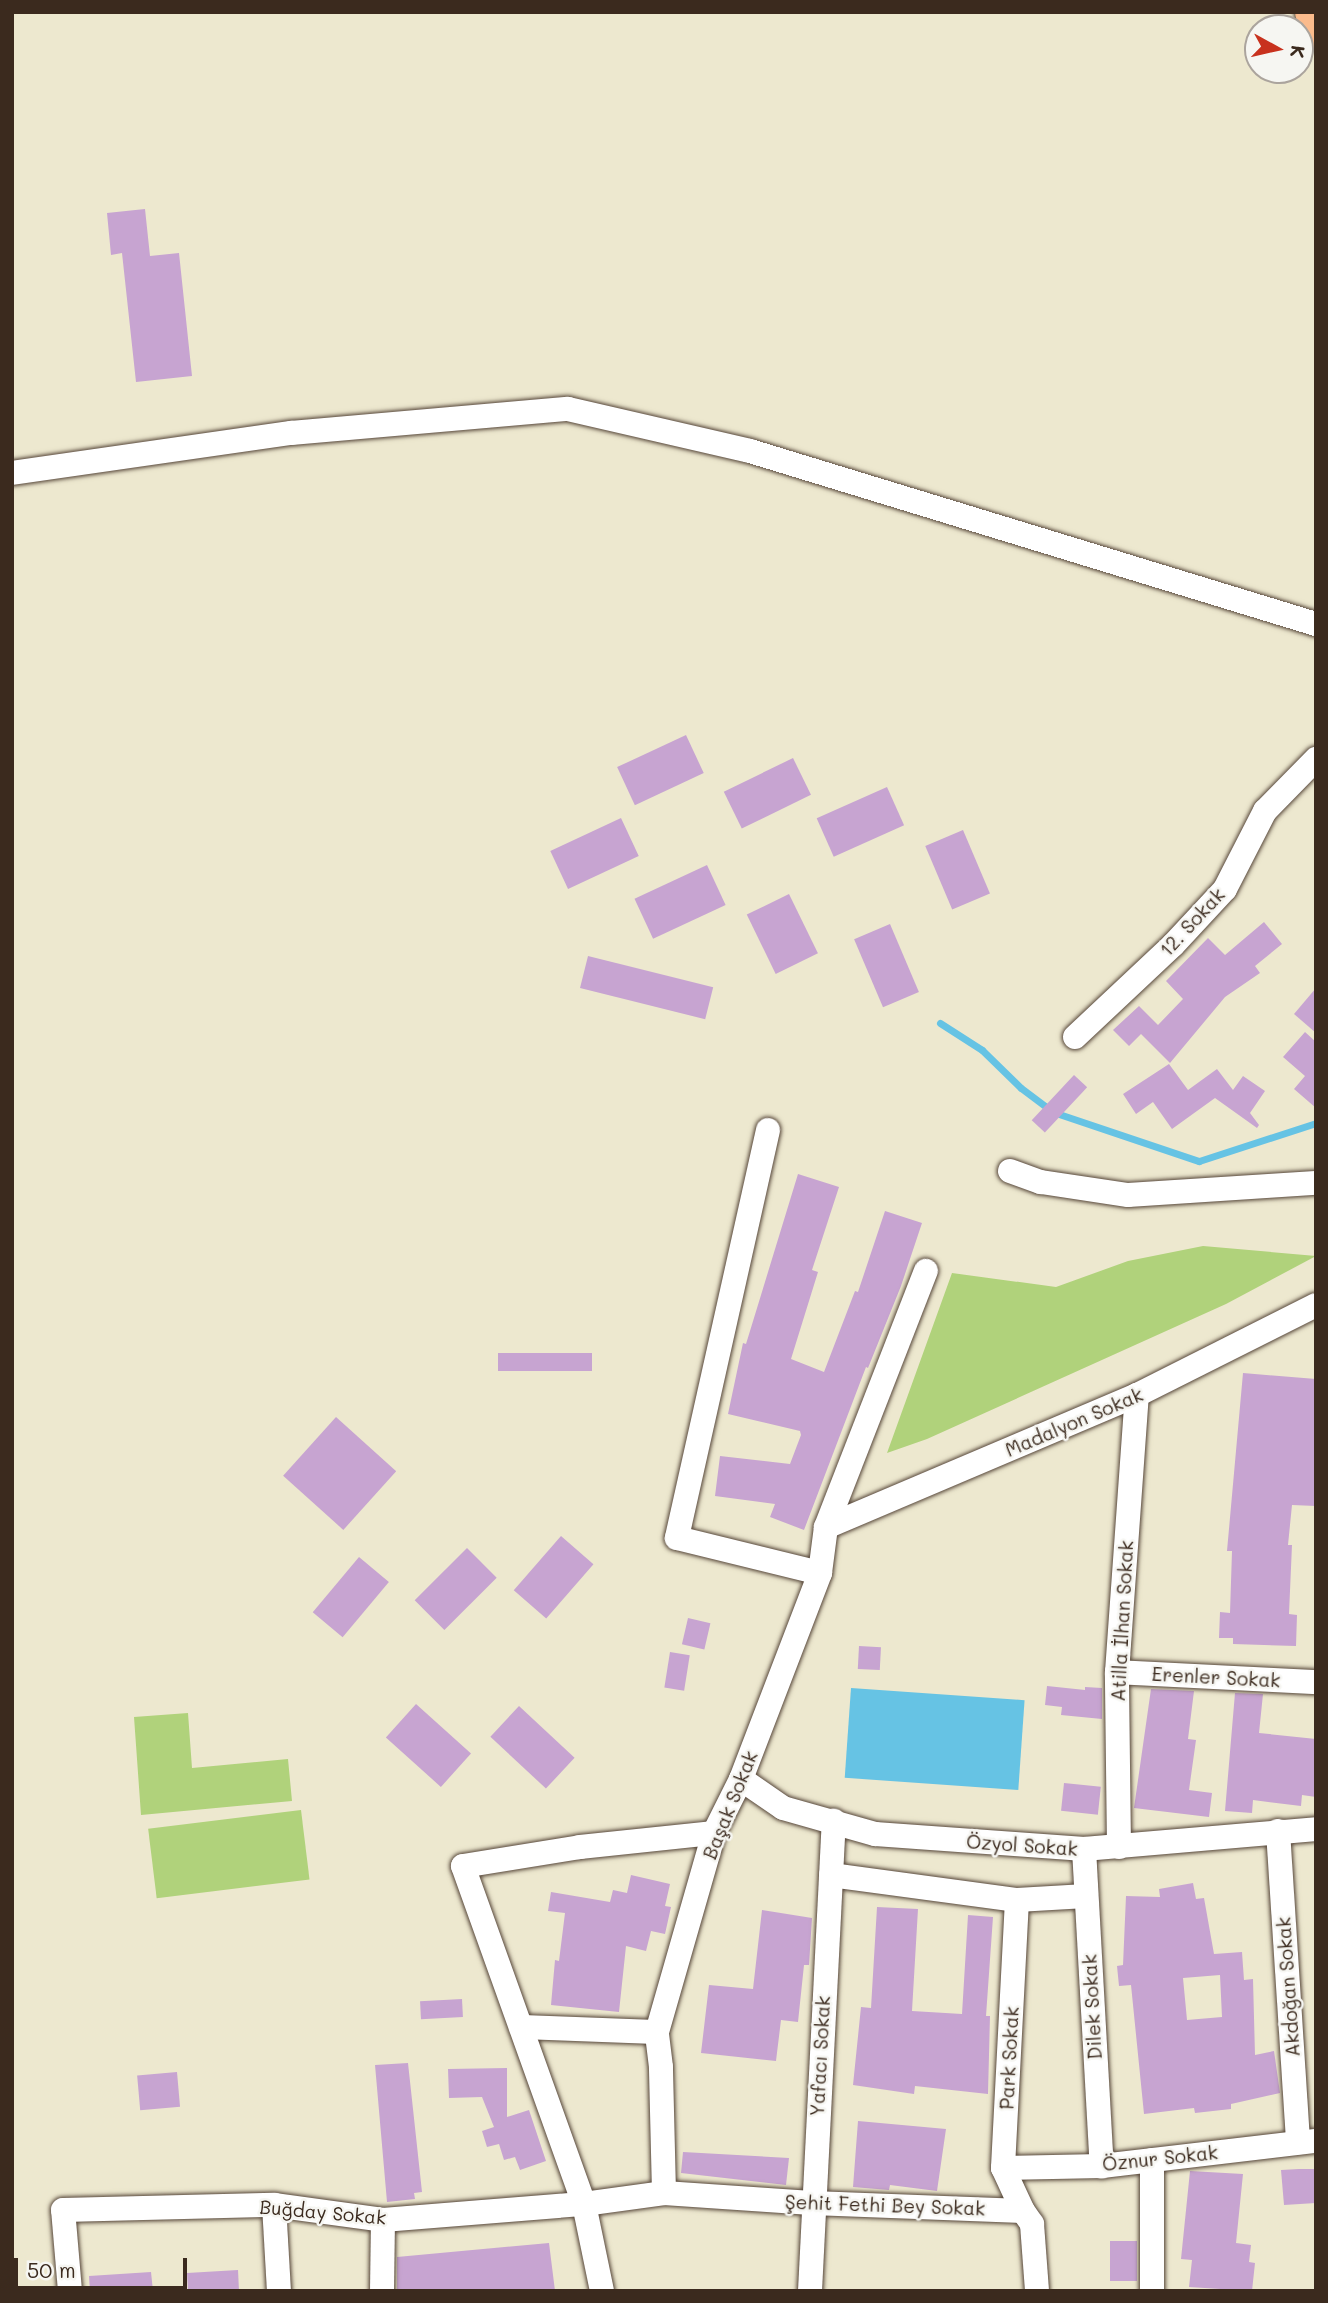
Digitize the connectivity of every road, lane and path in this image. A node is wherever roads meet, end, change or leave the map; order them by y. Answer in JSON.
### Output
{"nodes":[{"id":1,"x":1310,"y":12,"type":"edge"},
{"id":2,"x":1316,"y":34,"type":"edge"},
{"id":3,"x":12,"y":473,"type":"edge"},
{"id":4,"x":1316,"y":624,"type":"edge"},
{"id":5,"x":1316,"y":759,"type":"edge"},
{"id":6,"x":1075,"y":1037,"type":"dead end"},
{"id":7,"x":768,"y":1130,"type":"dead end"},
{"id":8,"x":1010,"y":1171,"type":"dead end"},
{"id":9,"x":1316,"y":1183,"type":"edge"},
{"id":10,"x":926,"y":1271,"type":"dead end"},
{"id":11,"x":1316,"y":1305,"type":"edge"},
{"id":12,"x":1137,"y":1395,"type":"junction"},
{"id":13,"x":826,"y":1527,"type":"junction"},
{"id":14,"x":820,"y":1573,"type":"junction"},
{"id":15,"x":1117,"y":1672,"type":"junction"},
{"id":16,"x":1316,"y":1682,"type":"edge"},
{"id":17,"x":741,"y":1779,"type":"junction"},
{"id":18,"x":834,"y":1821,"type":"junction"},
{"id":19,"x":1316,"y":1829,"type":"edge"},
{"id":20,"x":1278,"y":1831,"type":"junction"},
{"id":21,"x":714,"y":1833,"type":"junction"},
{"id":22,"x":1119,"y":1847,"type":"junction"},
{"id":23,"x":1084,"y":1849,"type":"junction"},
{"id":24,"x":831,"y":1874,"type":"junction"},
{"id":25,"x":1086,"y":1896,"type":"junction"},
{"id":26,"x":1017,"y":1900,"type":"junction"},
{"id":27,"x":521,"y":2027,"type":"junction"},
{"id":28,"x":657,"y":2032,"type":"junction"},
{"id":29,"x":1307,"y":2142,"type":"edge"},
{"id":30,"x":1152,"y":2160,"type":"junction"},
{"id":31,"x":1102,"y":2166,"type":"junction"},
{"id":32,"x":1003,"y":2168,"type":"junction"},
{"id":33,"x":664,"y":2193,"type":"junction"},
{"id":34,"x":812,"y":2203,"type":"junction"},
{"id":35,"x":584,"y":2204,"type":"junction"},
{"id":36,"x":274,"y":2205,"type":"junction"},
{"id":37,"x":1023,"y":2211,"type":"junction"},
{"id":38,"x":383,"y":2220,"type":"junction"},
{"id":39,"x":70,"y":2291,"type":"edge"},
{"id":40,"x":279,"y":2291,"type":"edge"},
{"id":41,"x":382,"y":2291,"type":"edge"},
{"id":42,"x":602,"y":2291,"type":"edge"},
{"id":43,"x":810,"y":2291,"type":"edge"},
{"id":44,"x":1037,"y":2291,"type":"edge"},
{"id":45,"x":1152,"y":2291,"type":"edge"}],
"edges":[{"from":1,"to":2,"type":"main road"},
{"from":3,"to":4,"type":"street"},
{"from":5,"to":6,"type":"street","name":"12. Sokak"},
{"from":7,"to":14,"type":"street"},
{"from":8,"to":9,"type":"street"},
{"from":10,"to":13,"type":"street","name":"Başak Sokak"},
{"from":11,"to":12,"type":"street","name":"Madalyon Sokak"},
{"from":12,"to":13,"type":"street","name":"Madalyon Sokak"},
{"from":12,"to":15,"type":"street","name":"Atilla İlhan Sokak"},
{"from":13,"to":14,"type":"street","name":"Başak Sokak"},
{"from":14,"to":17,"type":"street","name":"Başak Sokak"},
{"from":15,"to":16,"type":"street","name":"Erenler Sokak"},
{"from":15,"to":22,"type":"street","name":"Atilla İlhan Sokak"},
{"from":17,"to":18,"type":"street","name":"Özyol Sokak"},
{"from":17,"to":21,"type":"street","name":"Başak Sokak"},
{"from":18,"to":23,"type":"street","name":"Özyol Sokak"},
{"from":18,"to":24,"type":"street","name":"Yafacı Sokak"},
{"from":19,"to":20,"type":"street","name":"Özyol Sokak"},
{"from":20,"to":22,"type":"street","name":"Özyol Sokak"},
{"from":20,"to":29,"type":"street","name":"Akdoğan Sokak"},
{"from":21,"to":27,"type":"street"},
{"from":21,"to":28,"type":"street","name":"Başak Sokak"},
{"from":22,"to":23,"type":"street","name":"Özyol Sokak"},
{"from":23,"to":25,"type":"street","name":"Dilek Sokak"},
{"from":24,"to":26,"type":"street"},
{"from":24,"to":34,"type":"street","name":"Yafacı Sokak"},
{"from":25,"to":26,"type":"street"},
{"from":25,"to":31,"type":"street","name":"Dilek Sokak"},
{"from":26,"to":32,"type":"street","name":"Park Sokak"},
{"from":27,"to":28,"type":"street"},
{"from":27,"to":35,"type":"street"},
{"from":28,"to":33,"type":"street","name":"Başak Sokak"},
{"from":29,"to":30,"type":"street","name":"Öznur Sokak"},
{"from":30,"to":31,"type":"street","name":"Öznur Sokak"},
{"from":30,"to":45,"type":"street"},
{"from":31,"to":32,"type":"street","name":"Öznur Sokak"},
{"from":32,"to":37,"type":"street","name":"Park Sokak"},
{"from":33,"to":34,"type":"street","name":"Şehit Fethi Bey Sokak"},
{"from":33,"to":35,"type":"street"},
{"from":34,"to":37,"type":"street","name":"Şehit Fethi Bey Sokak"},
{"from":34,"to":43,"type":"street","name":"Yafacı Sokak"},
{"from":35,"to":38,"type":"street","name":"Buğday Sokak"},
{"from":35,"to":42,"type":"street"},
{"from":36,"to":38,"type":"street","name":"Buğday Sokak"},
{"from":36,"to":39,"type":"street","name":"Buğday Sokak"},
{"from":36,"to":40,"type":"street"},
{"from":37,"to":44,"type":"street"},
{"from":38,"to":41,"type":"street"}]}
